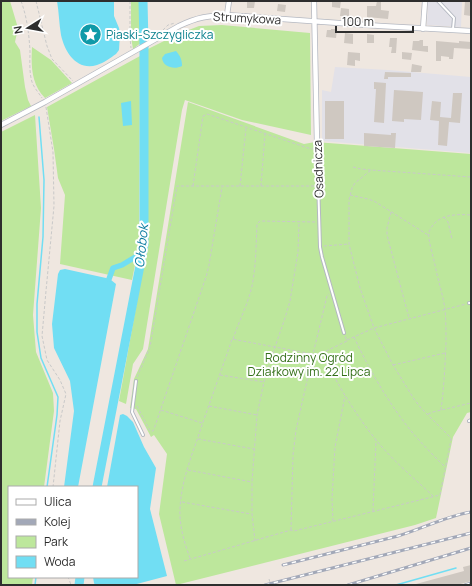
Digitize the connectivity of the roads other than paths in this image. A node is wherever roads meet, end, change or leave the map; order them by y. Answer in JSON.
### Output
{"nodes":[{"id":1,"x":229,"y":1,"type":"edge"},
{"id":2,"x":314,"y":1,"type":"edge"},
{"id":3,"x":425,"y":1,"type":"edge"},
{"id":4,"x":438,"y":1,"type":"edge"},
{"id":5,"x":226,"y":16,"type":"junction"},
{"id":6,"x":314,"y":22,"type":"junction"},
{"id":7,"x":423,"y":29,"type":"junction"},
{"id":8,"x":453,"y":30,"type":"junction"},
{"id":9,"x":471,"y":31,"type":"edge"},
{"id":10,"x":1,"y":124,"type":"edge"},
{"id":11,"x":317,"y":143,"type":"joint"},
{"id":12,"x":344,"y":333,"type":"road end"},
{"id":13,"x":136,"y":381,"type":"road end"},
{"id":14,"x":143,"y":435,"type":"dead end"}],
"edges":[{"from":1,"to":5,"type":"street"},
{"from":2,"to":6,"type":"street","name":"Osadnicza"},
{"from":3,"to":7,"type":"street"},
{"from":4,"to":8,"type":"lane"},
{"from":5,"to":6,"type":"street","name":"Strumykowa"},
{"from":5,"to":10,"type":"street","name":"Strumykowa"},
{"from":6,"to":7,"type":"street","name":"Strumykowa"},
{"from":6,"to":11,"type":"street","name":"Osadnicza"},
{"from":7,"to":8,"type":"street","name":"Strumykowa"},
{"from":8,"to":9,"type":"street","name":"Strumykowa"},
{"from":11,"to":12,"type":"lane","name":"Osadnicza"},
{"from":13,"to":14,"type":"lane"}]}
